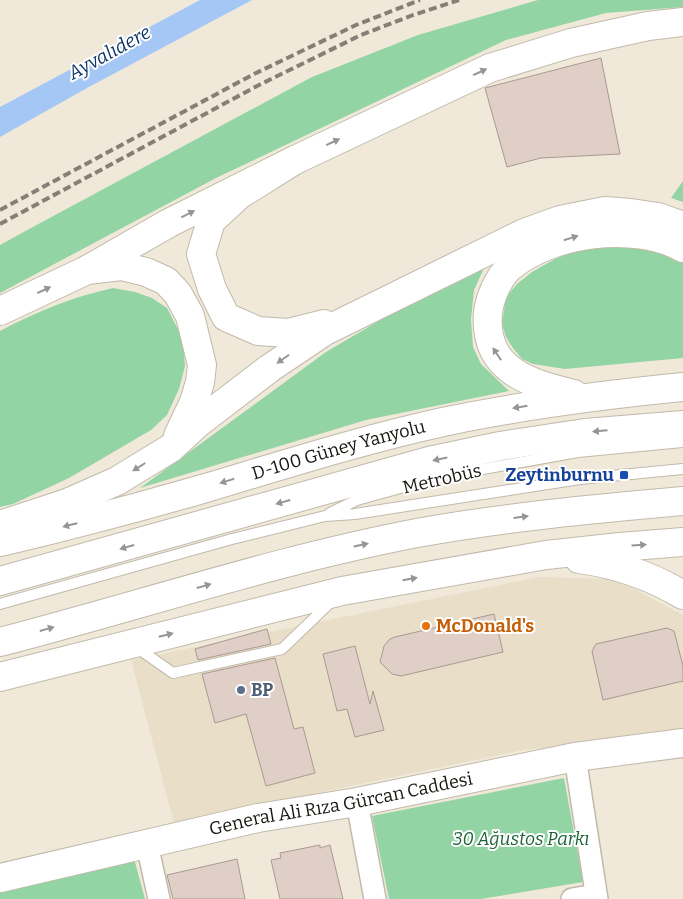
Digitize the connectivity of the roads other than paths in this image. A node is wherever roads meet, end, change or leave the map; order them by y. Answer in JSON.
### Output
{"nodes":[{"id":1,"x":683,"y":22,"type":"edge"},
{"id":2,"x":295,"y":160,"type":"junction"},
{"id":3,"x":683,"y":226,"type":"edge"},
{"id":4,"x":683,"y":248,"type":"edge"},
{"id":5,"x":87,"y":270,"type":"junction"},
{"id":6,"x":0,"y":310,"type":"edge"},
{"id":7,"x":355,"y":316,"type":"junction"},
{"id":8,"x":683,"y":387,"type":"edge"},
{"id":9,"x":585,"y":397,"type":"junction"},
{"id":10,"x":683,"y":425,"type":"edge"},
{"id":11,"x":683,"y":442,"type":"edge"},
{"id":12,"x":171,"y":448,"type":"junction"},
{"id":13,"x":683,"y":469,"type":"edge"},
{"id":14,"x":683,"y":501,"type":"edge"},
{"id":15,"x":325,"y":516,"type":"junction"},
{"id":16,"x":0,"y":525,"type":"edge"},
{"id":17,"x":683,"y":542,"type":"edge"},
{"id":18,"x":0,"y":543,"type":"edge"},
{"id":19,"x":546,"y":555,"type":"junction"},
{"id":20,"x":0,"y":581,"type":"edge"},
{"id":21,"x":342,"y":591,"type":"junction"},
{"id":22,"x":683,"y":594,"type":"edge"},
{"id":23,"x":0,"y":604,"type":"edge"},
{"id":24,"x":0,"y":642,"type":"edge"},
{"id":25,"x":131,"y":644,"type":"junction"},
{"id":26,"x":0,"y":677,"type":"edge"},
{"id":27,"x":683,"y":743,"type":"edge"},
{"id":28,"x":575,"y":757,"type":"junction"},
{"id":29,"x":358,"y":802,"type":"junction"},
{"id":30,"x":146,"y":844,"type":"junction"},
{"id":31,"x":0,"y":878,"type":"edge"},
{"id":32,"x":596,"y":897,"type":"edge"},
{"id":33,"x":159,"y":899,"type":"edge"},
{"id":34,"x":375,"y":899,"type":"edge"},
{"id":35,"x":572,"y":899,"type":"edge"}],
"edges":[{"from":2,"to":1,"type":"main road","one_way":true},
{"from":5,"to":2,"type":"main road","one_way":true},
{"from":2,"to":7,"type":"main road"},
{"from":3,"to":7,"type":"main road"},
{"from":9,"to":4,"type":"main road","one_way":true},
{"from":6,"to":5,"type":"main road","one_way":true},
{"from":5,"to":12,"type":"main road"},
{"from":7,"to":12,"type":"main road","one_way":true},
{"from":8,"to":9,"type":"main road","name":"D-100 Güney Yanyolu"},
{"from":9,"to":18,"type":"main road","name":"D-100 Güney Yanyolu","one_way":true},
{"from":10,"to":20,"type":"main road","one_way":true},
{"from":11,"to":15,"type":"lane","name":"Metrobüs"},
{"from":12,"to":16,"type":"main road","one_way":true},
{"from":13,"to":15,"type":"lane","name":"Metrobüs"},
{"from":24,"to":14,"type":"main road","one_way":true},
{"from":15,"to":23,"type":"lane","name":"Metrobüs"},
{"from":19,"to":17,"type":"main road","one_way":true},
{"from":21,"to":19,"type":"main road","one_way":true},
{"from":19,"to":22,"type":"main road"},
{"from":25,"to":21,"type":"main road","one_way":true},
{"from":21,"to":25,"type":"lane"},
{"from":25,"to":26,"type":"main road"},
{"from":27,"to":28,"type":"main road","name":"General Ali Rıza Gürcan Caddesi"},
{"from":28,"to":29,"type":"main road","name":"General Ali Rıza Gürcan Caddesi"},
{"from":28,"to":32,"type":"street"},
{"from":29,"to":30,"type":"main road","name":"General Ali Rıza Gürcan Caddesi"},
{"from":29,"to":34,"type":"street"},
{"from":30,"to":31,"type":"main road","name":"General Ali Rıza Gürcan Caddesi"},
{"from":30,"to":33,"type":"street"},
{"from":32,"to":35,"type":"street"}]}
